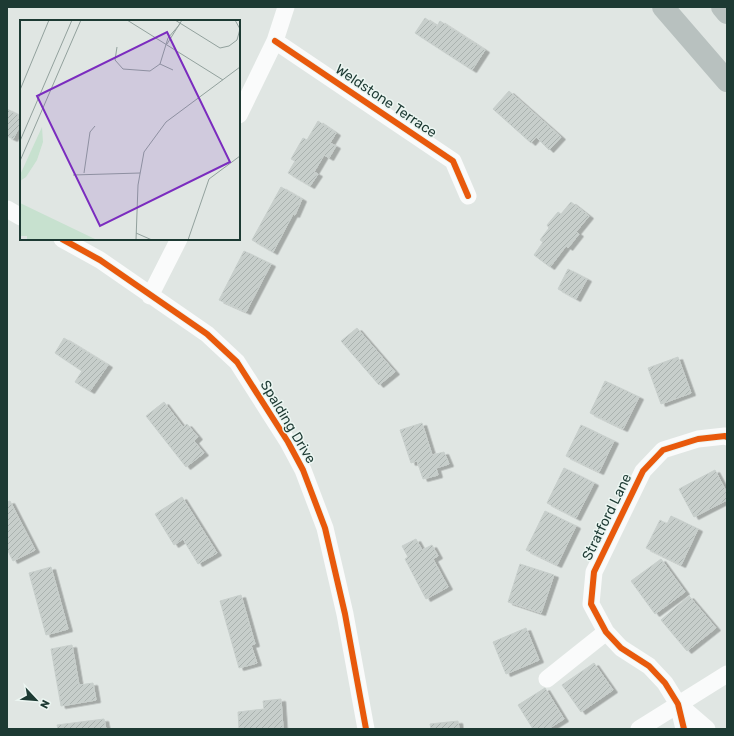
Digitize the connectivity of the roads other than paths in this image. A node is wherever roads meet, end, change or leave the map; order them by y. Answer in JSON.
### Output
{"nodes":[{"id":1,"x":286,"y":7,"type":"edge"},
{"id":2,"x":663,"y":7,"type":"edge"},
{"id":3,"x":722,"y":7,"type":"edge"},
{"id":4,"x":727,"y":13,"type":"edge"},
{"id":5,"x":275,"y":41,"type":"junction"},
{"id":6,"x":727,"y":81,"type":"edge"},
{"id":7,"x":240,"y":113,"type":"edge"},
{"id":8,"x":468,"y":196,"type":"dead end"},
{"id":9,"x":7,"y":209,"type":"edge"},
{"id":10,"x":20,"y":216,"type":"edge"},
{"id":11,"x":64,"y":240,"type":"edge"},
{"id":12,"x":178,"y":240,"type":"edge"},
{"id":13,"x":150,"y":296,"type":"junction"},
{"id":14,"x":727,"y":437,"type":"edge"},
{"id":15,"x":606,"y":632,"type":"junction"},
{"id":16,"x":727,"y":674,"type":"edge"},
{"id":17,"x":548,"y":679,"type":"dead end"},
{"id":18,"x":678,"y":704,"type":"junction"},
{"id":19,"x":366,"y":729,"type":"edge"},
{"id":20,"x":639,"y":729,"type":"edge"},
{"id":21,"x":684,"y":729,"type":"edge"},
{"id":22,"x":707,"y":729,"type":"edge"}],
"edges":[{"from":1,"to":5,"type":"street"},
{"from":2,"to":6,"type":"highway"},
{"from":3,"to":4,"type":"highway"},
{"from":5,"to":7,"type":"street"},
{"from":5,"to":8,"type":"street","name":"Weldstone Terrace"},
{"from":9,"to":10,"type":"street"},
{"from":11,"to":13,"type":"street","name":"Spalding Drive"},
{"from":12,"to":13,"type":"street"},
{"from":13,"to":19,"type":"street","name":"Spalding Drive"},
{"from":14,"to":15,"type":"street","name":"Stratford Lane"},
{"from":15,"to":17,"type":"street"},
{"from":15,"to":18,"type":"street","name":"Stratford Lane"},
{"from":16,"to":18,"type":"street"},
{"from":18,"to":20,"type":"street"},
{"from":18,"to":21,"type":"street","name":"Stratford Lane"},
{"from":18,"to":22,"type":"street","name":"Stratford Lane"}]}
